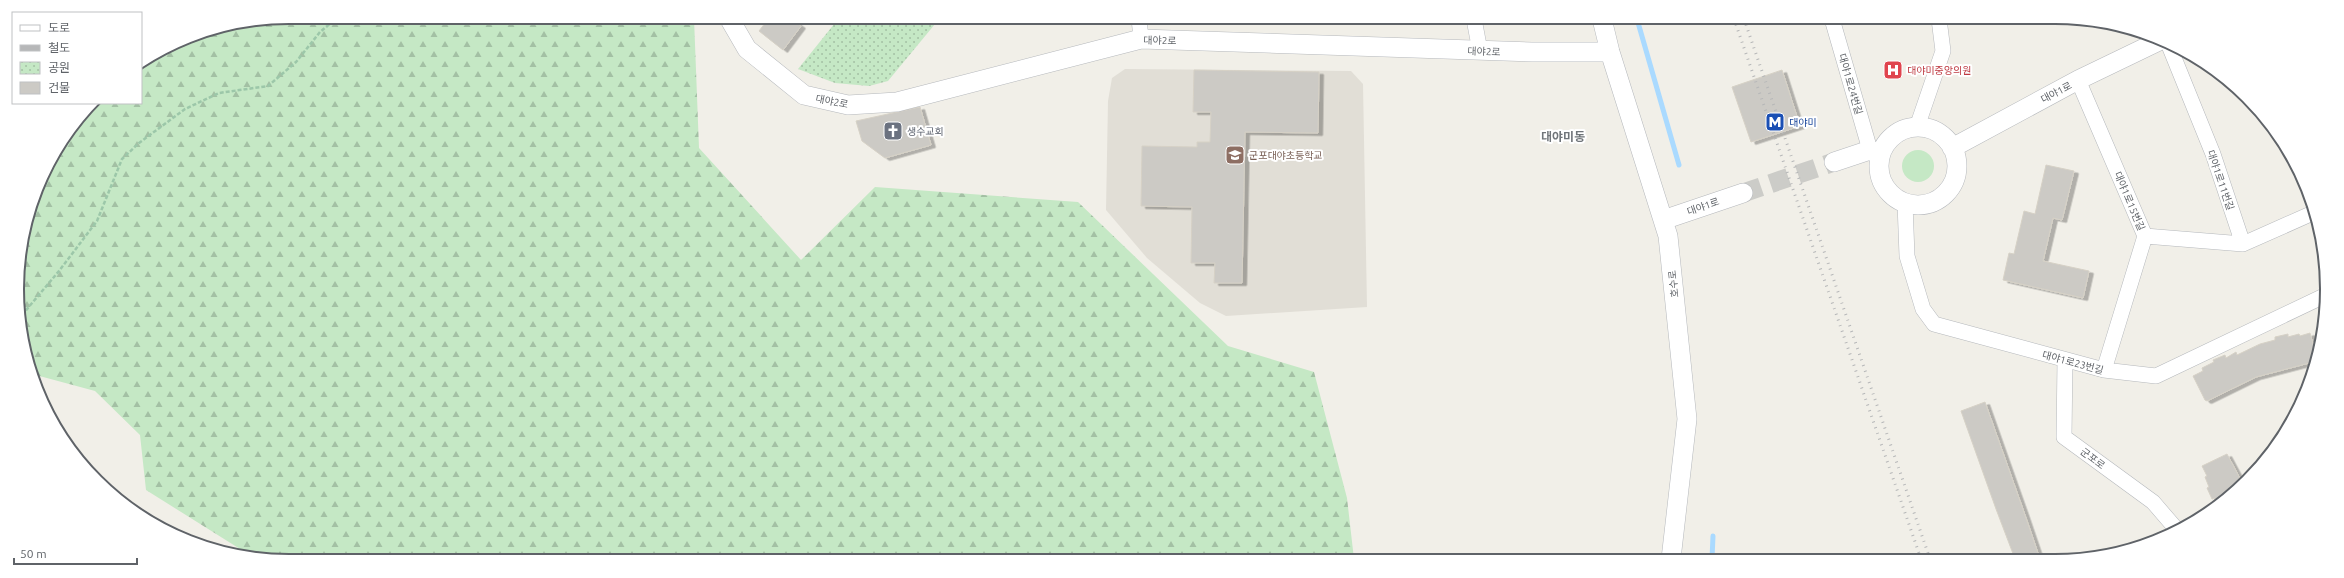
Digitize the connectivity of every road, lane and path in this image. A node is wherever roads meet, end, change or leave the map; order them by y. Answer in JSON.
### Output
{"nodes":[{"id":1,"x":330,"y":24,"type":"edge"},
{"id":2,"x":732,"y":24,"type":"edge"},
{"id":3,"x":1140,"y":24,"type":"edge"},
{"id":4,"x":1475,"y":24,"type":"edge"},
{"id":5,"x":1603,"y":24,"type":"edge"},
{"id":6,"x":1834,"y":24,"type":"edge"},
{"id":7,"x":1940,"y":24,"type":"edge"},
{"id":8,"x":1141,"y":39,"type":"junction"},
{"id":9,"x":2154,"y":43,"type":"edge"},
{"id":10,"x":1480,"y":51,"type":"junction"},
{"id":11,"x":2171,"y":51,"type":"edge"},
{"id":12,"x":1610,"y":52,"type":"junction"},
{"id":13,"x":2078,"y":80,"type":"junction"},
{"id":14,"x":1918,"y":127,"type":"junction"},
{"id":15,"x":1952,"y":148,"type":"junction"},
{"id":16,"x":1875,"y":152,"type":"junction"},
{"id":17,"x":1834,"y":162,"type":"tunnel mouth"},
{"id":18,"x":1743,"y":193,"type":"tunnel mouth"},
{"id":19,"x":1905,"y":203,"type":"junction"},
{"id":20,"x":2309,"y":215,"type":"edge"},
{"id":21,"x":1663,"y":220,"type":"junction"},
{"id":22,"x":2146,"y":236,"type":"junction"},
{"id":23,"x":2243,"y":244,"type":"junction"},
{"id":24,"x":2319,"y":298,"type":"edge"},
{"id":25,"x":25,"y":311,"type":"edge"},
{"id":26,"x":2065,"y":360,"type":"junction"},
{"id":27,"x":2104,"y":370,"type":"junction"},
{"id":28,"x":2174,"y":526,"type":"edge"},
{"id":29,"x":1672,"y":554,"type":"edge"}],
"edges":[{"from":1,"to":25,"type":"path"},
{"from":2,"to":8,"type":"street","name":"대야2로"},
{"from":3,"to":8,"type":"street"},
{"from":4,"to":10,"type":"street"},
{"from":5,"to":12,"type":"street","name":"호수로"},
{"from":6,"to":16,"type":"street","name":"대야1로24번길"},
{"from":7,"to":14,"type":"street"},
{"from":8,"to":10,"type":"street","name":"대야2로"},
{"from":9,"to":13,"type":"street","name":"대야1로"},
{"from":10,"to":12,"type":"street","name":"대야2로"},
{"from":11,"to":23,"type":"street","name":"대야1로11번길"},
{"from":12,"to":21,"type":"street","name":"호수로"},
{"from":13,"to":15,"type":"street","name":"대야1로"},
{"from":13,"to":22,"type":"street","name":"대야1로15번길"},
{"from":14,"to":15,"type":"street"},
{"from":14,"to":16,"type":"street"},
{"from":15,"to":19,"type":"street"},
{"from":16,"to":17,"type":"street"},
{"from":16,"to":19,"type":"street"},
{"from":18,"to":21,"type":"street","name":"대야1로"},
{"from":19,"to":26,"type":"street","name":"대야1로23번길"},
{"from":20,"to":23,"type":"street"},
{"from":21,"to":29,"type":"street","name":"호수로"},
{"from":22,"to":23,"type":"street"},
{"from":22,"to":27,"type":"street","name":"대야1로15번길"},
{"from":24,"to":27,"type":"street","name":"대야1로23번길"},
{"from":26,"to":27,"type":"street","name":"대야1로23번길"},
{"from":26,"to":28,"type":"street","name":"군포로"}]}
